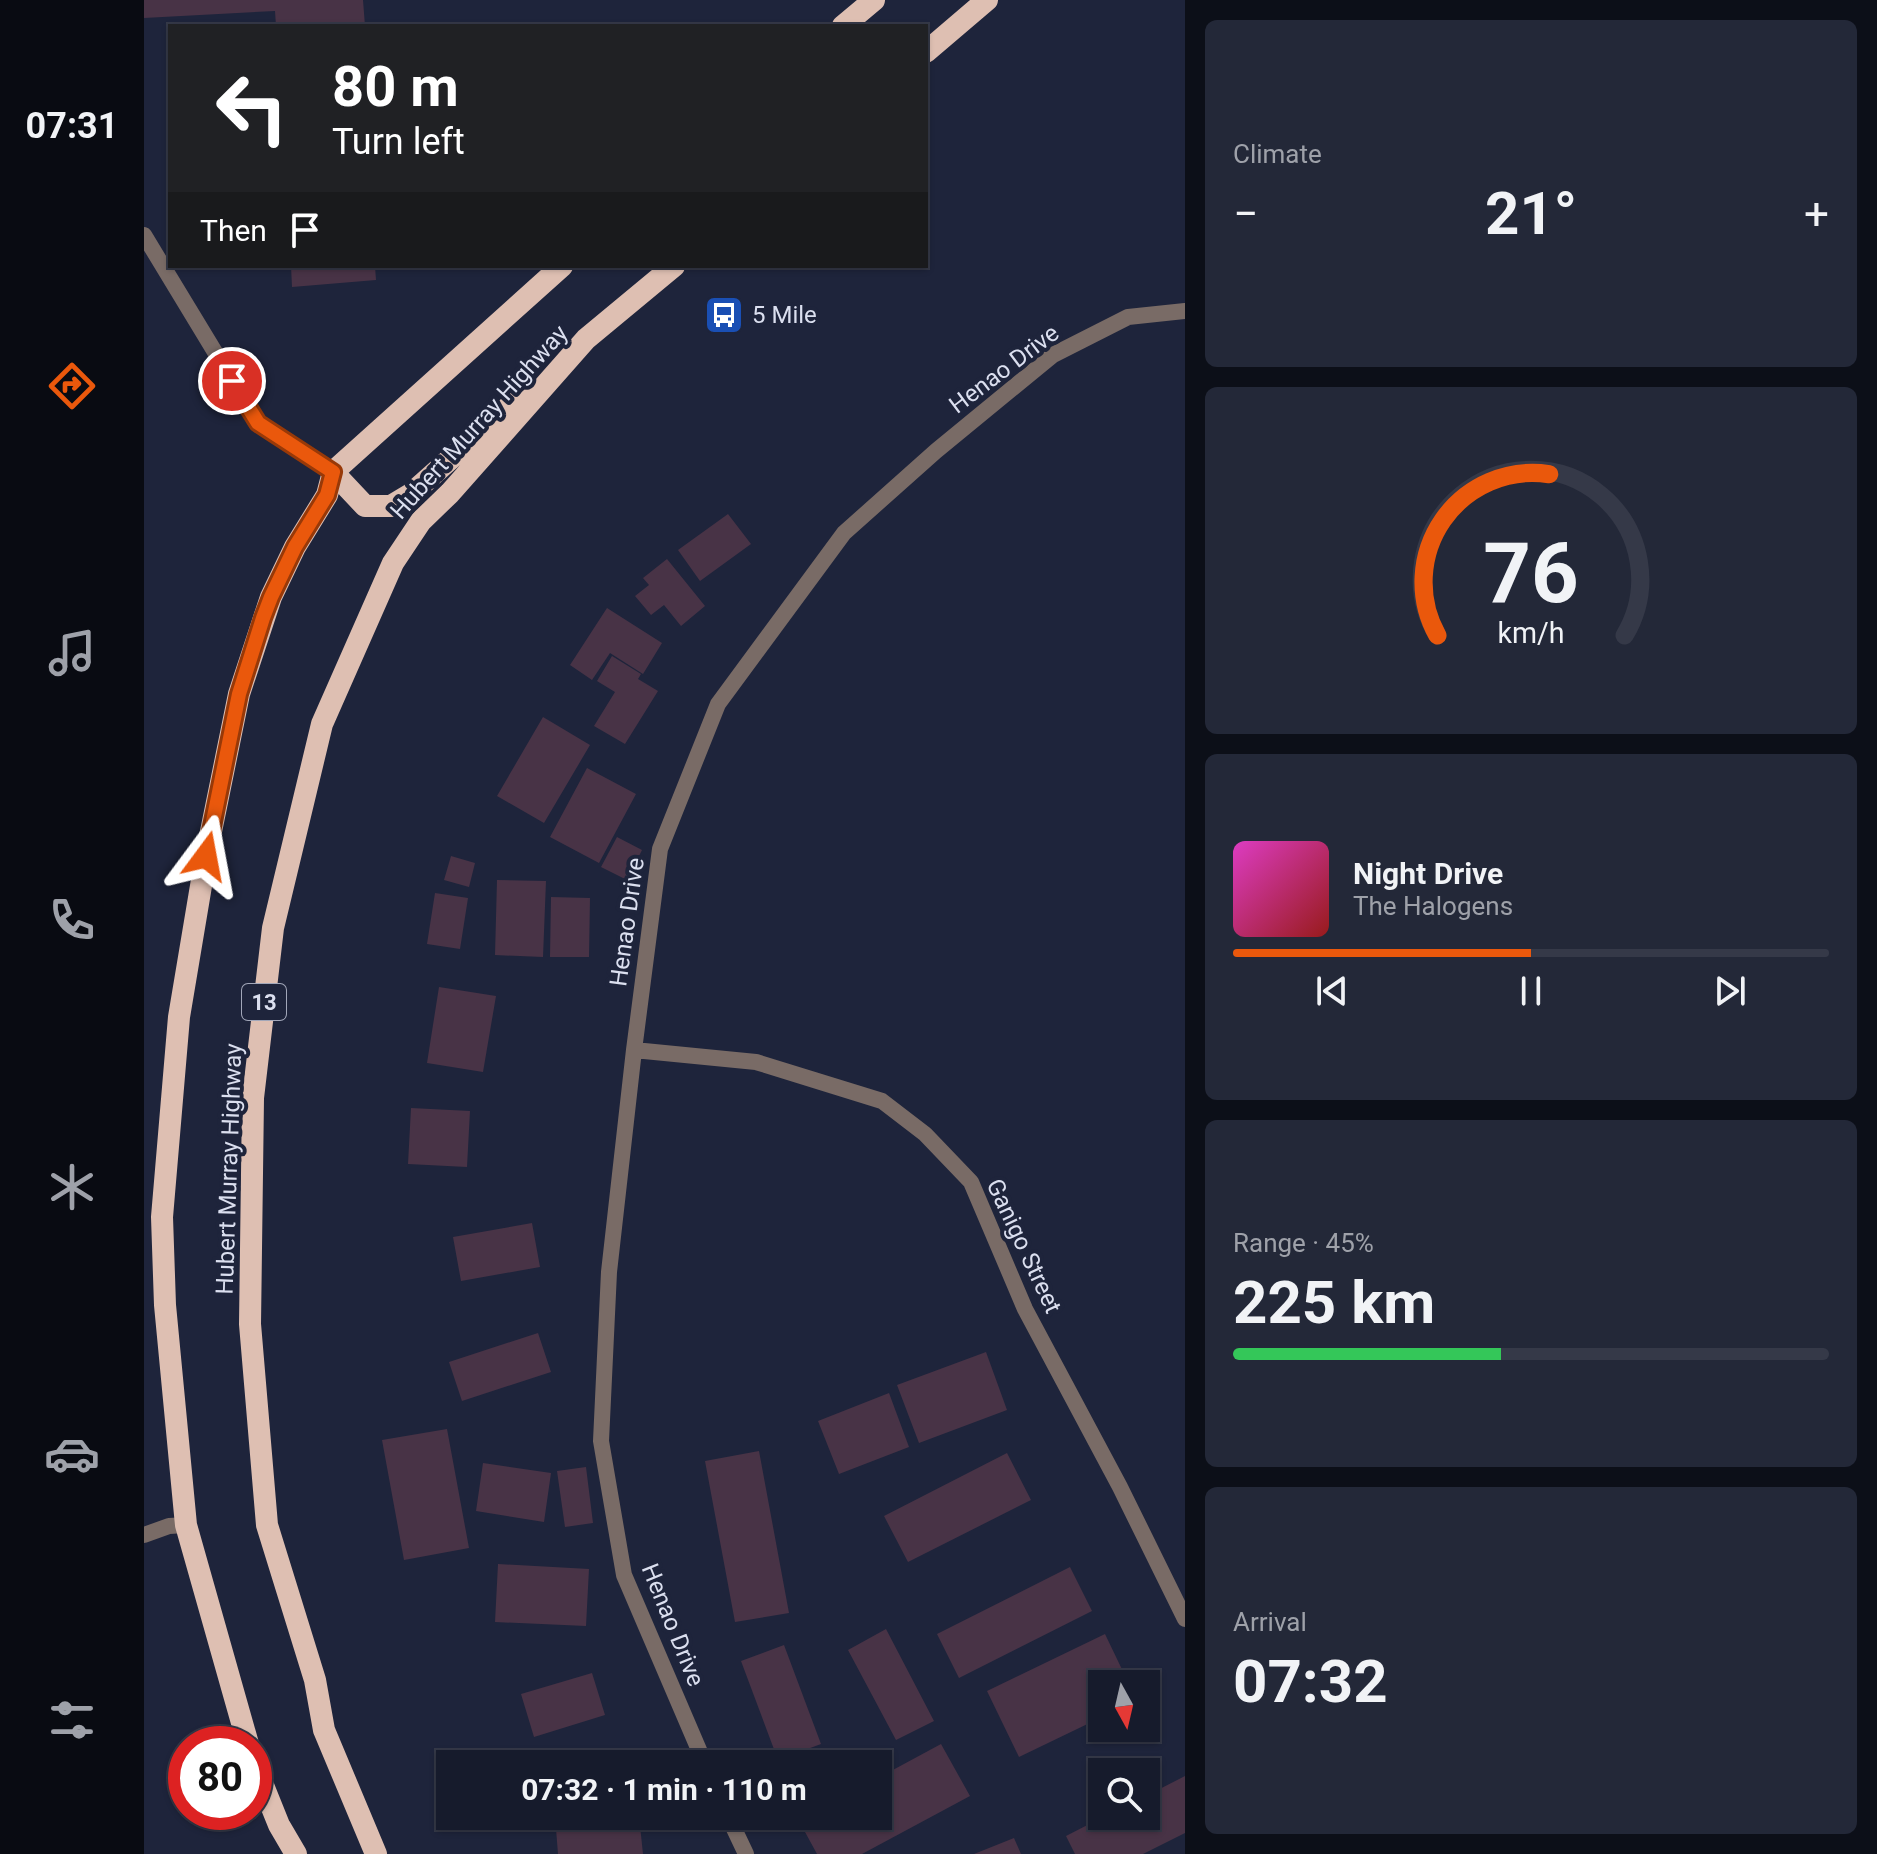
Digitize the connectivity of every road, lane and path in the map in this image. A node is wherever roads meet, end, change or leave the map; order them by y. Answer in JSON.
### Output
{"nodes":[{"id":1,"x":874,"y":0,"type":"edge"},
{"id":2,"x":987,"y":0,"type":"edge"},
{"id":3,"x":845,"y":24,"type":"edge"},
{"id":4,"x":928,"y":50,"type":"edge"},
{"id":5,"x":144,"y":235,"type":"edge"},
{"id":6,"x":560,"y":268,"type":"edge"},
{"id":7,"x":672,"y":268,"type":"edge"},
{"id":8,"x":1185,"y":311,"type":"edge"},
{"id":9,"x":586,"y":339,"type":"junction"},
{"id":10,"x":333,"y":472,"type":"junction"},
{"id":11,"x":634,"y":1050,"type":"junction"},
{"id":12,"x":186,"y":1525,"type":"junction"},
{"id":13,"x":144,"y":1535,"type":"edge"},
{"id":14,"x":1185,"y":1619,"type":"edge"},
{"id":15,"x":243,"y":1726,"type":"edge"},
{"id":16,"x":699,"y":1750,"type":"edge"},
{"id":17,"x":272,"y":1808,"type":"edge"},
{"id":18,"x":735,"y":1830,"type":"edge"},
{"id":19,"x":296,"y":1854,"type":"edge"},
{"id":20,"x":376,"y":1854,"type":"edge"},
{"id":21,"x":746,"y":1854,"type":"edge"}],
"edges":[{"from":1,"to":3,"type":"highway"},
{"from":2,"to":4,"type":"highway"},
{"from":5,"to":10,"type":"street"},
{"from":6,"to":10,"type":"highway","name":"Hubert Murray Highway"},
{"from":7,"to":9,"type":"highway","name":"Hubert Murray Highway","number":"13"},
{"from":8,"to":11,"type":"street","name":"Henao Drive"},
{"from":9,"to":10,"type":"highway"},
{"from":9,"to":20,"type":"highway","name":"Hubert Murray Highway","number":"13"},
{"from":10,"to":12,"type":"highway","name":"Hubert Murray Highway"},
{"from":11,"to":14,"type":"street","name":"Ganigo Street"},
{"from":11,"to":16,"type":"street","name":"Henao Drive"},
{"from":12,"to":13,"type":"street"},
{"from":12,"to":15,"type":"highway","name":"Hubert Murray Highway"},
{"from":17,"to":19,"type":"highway"},
{"from":18,"to":21,"type":"street"}]}
